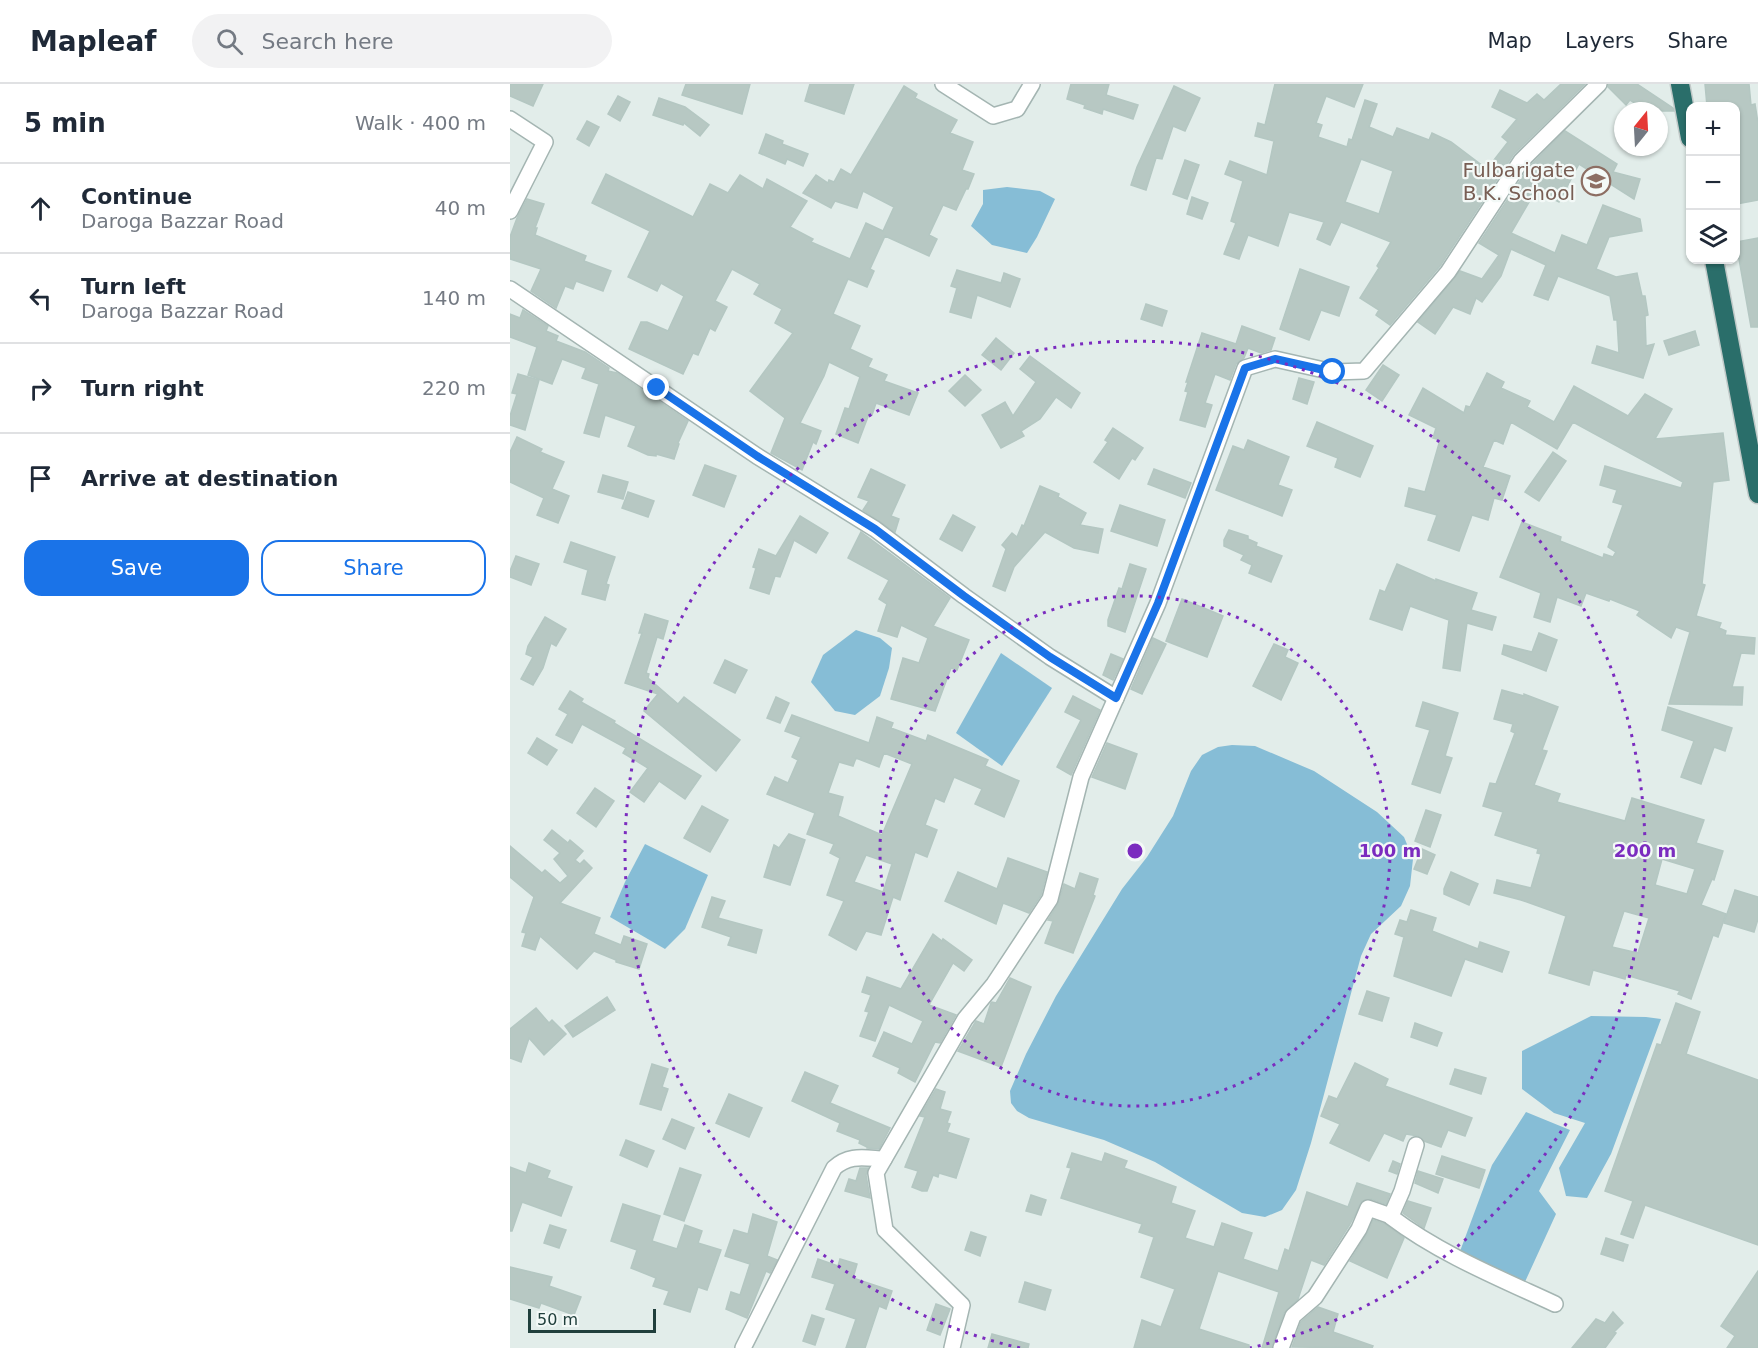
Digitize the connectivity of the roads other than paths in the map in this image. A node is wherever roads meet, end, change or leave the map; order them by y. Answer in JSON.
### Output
{"nodes":[{"id":1,"x":943,"y":84,"type":"edge"},
{"id":2,"x":1032,"y":84,"type":"edge"},
{"id":3,"x":1599,"y":84,"type":"edge"},
{"id":4,"x":1680,"y":84,"type":"edge"},
{"id":5,"x":1686,"y":116,"type":"edge"},
{"id":6,"x":510,"y":119,"type":"edge"},
{"id":7,"x":510,"y":211,"type":"edge"},
{"id":8,"x":1715,"y":264,"type":"edge"},
{"id":9,"x":510,"y":289,"type":"edge"},
{"id":10,"x":1758,"y":494,"type":"edge"},
{"id":11,"x":1116,"y":698,"type":"junction"},
{"id":12,"x":1416,"y":1145,"type":"dead end"},
{"id":13,"x":884,"y":1159,"type":"junction"},
{"id":14,"x":1391,"y":1217,"type":"junction"},
{"id":15,"x":1555,"y":1304,"type":"dead end"},
{"id":16,"x":743,"y":1348,"type":"edge"},
{"id":17,"x":952,"y":1348,"type":"edge"},
{"id":18,"x":1281,"y":1348,"type":"edge"}],
"edges":[{"from":1,"to":2,"type":"street"},
{"from":3,"to":11,"type":"street"},
{"from":4,"to":5,"type":"highway"},
{"from":6,"to":7,"type":"street"},
{"from":8,"to":10,"type":"highway"},
{"from":9,"to":11,"type":"street"},
{"from":11,"to":13,"type":"street"},
{"from":12,"to":14,"type":"street"},
{"from":13,"to":16,"type":"street"},
{"from":13,"to":17,"type":"street"},
{"from":14,"to":15,"type":"street"},
{"from":14,"to":18,"type":"street"}]}
